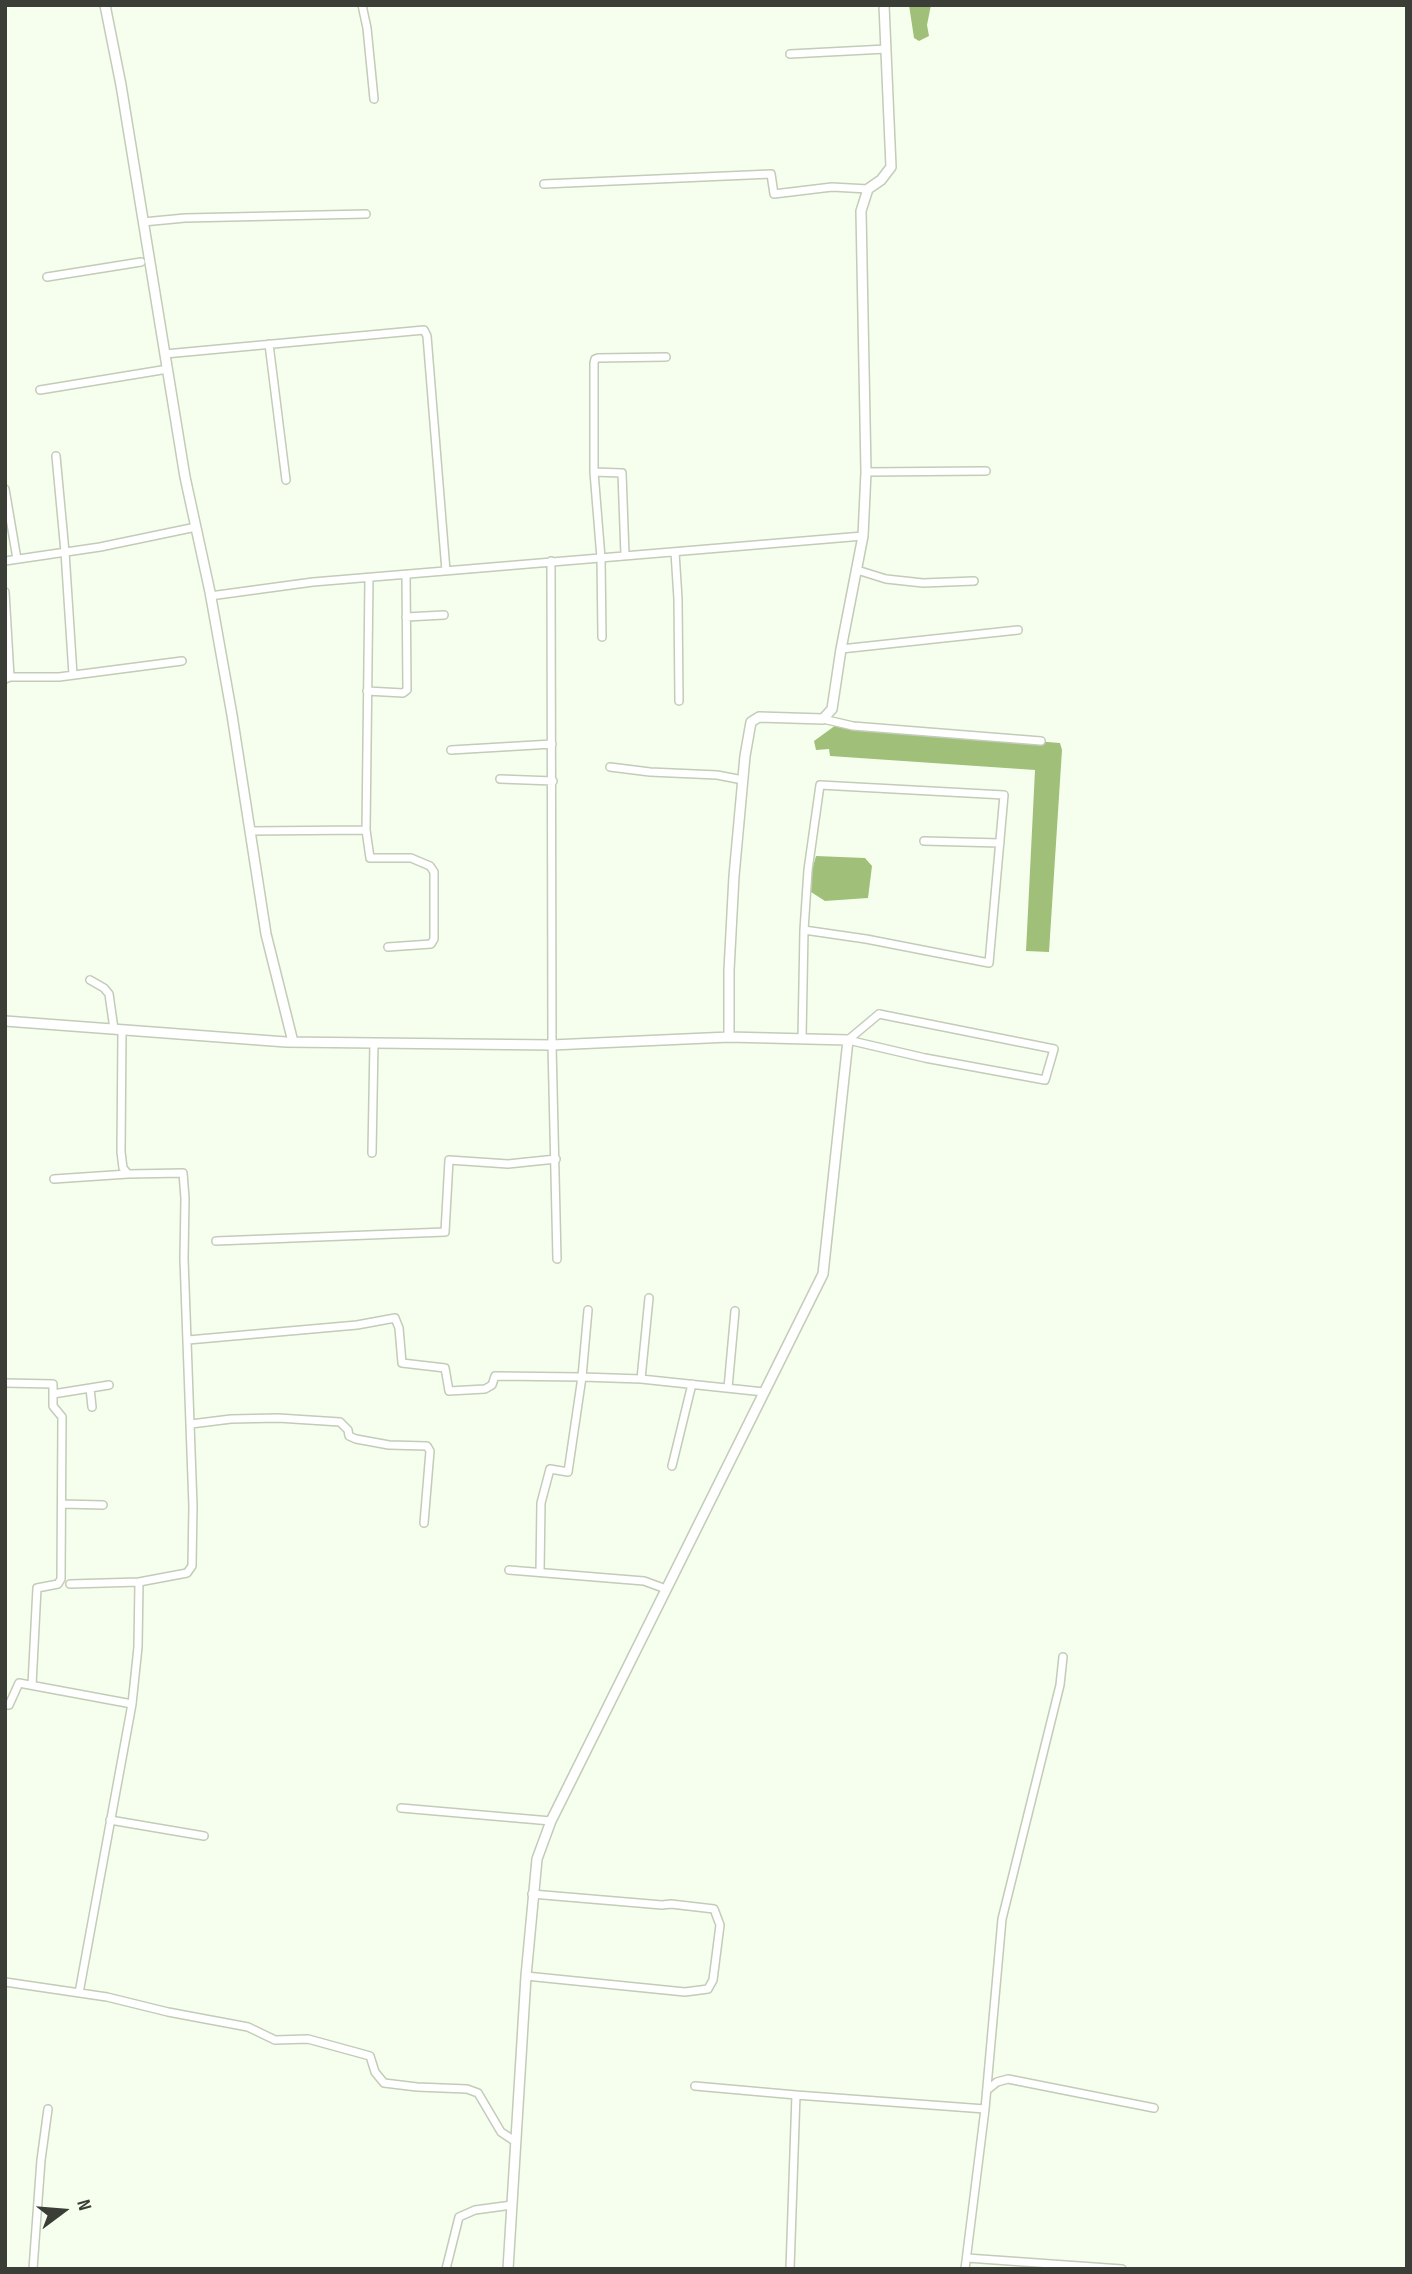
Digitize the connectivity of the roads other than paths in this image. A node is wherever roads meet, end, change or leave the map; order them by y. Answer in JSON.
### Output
{"nodes":[{"id":1,"x":105,"y":5,"type":"edge"},
{"id":2,"x":362,"y":5,"type":"edge"},
{"id":3,"x":884,"y":5,"type":"edge"},
{"id":4,"x":886,"y":49,"type":"junction"},
{"id":5,"x":790,"y":54,"type":"dead end"},
{"id":6,"x":374,"y":99,"type":"dead end"},
{"id":7,"x":544,"y":184,"type":"dead end"},
{"id":8,"x":868,"y":189,"type":"junction"},
{"id":9,"x":366,"y":214,"type":"dead end"},
{"id":10,"x":143,"y":222,"type":"junction"},
{"id":11,"x":141,"y":262,"type":"dead end"},
{"id":12,"x":47,"y":277,"type":"dead end"},
{"id":13,"x":269,"y":344,"type":"junction"},
{"id":14,"x":165,"y":354,"type":"junction"},
{"id":15,"x":666,"y":357,"type":"dead end"},
{"id":16,"x":167,"y":369,"type":"junction"},
{"id":17,"x":40,"y":390,"type":"dead end"},
{"id":18,"x":55,"y":457,"type":"dead end"},
{"id":19,"x":986,"y":471,"type":"dead end"},
{"id":20,"x":594,"y":472,"type":"junction"},
{"id":21,"x":866,"y":472,"type":"junction"},
{"id":22,"x":286,"y":480,"type":"dead end"},
{"id":23,"x":5,"y":489,"type":"edge"},
{"id":24,"x":196,"y":527,"type":"junction"},
{"id":25,"x":863,"y":536,"type":"junction"},
{"id":26,"x":65,"y":552,"type":"junction"},
{"id":27,"x":675,"y":552,"type":"junction"},
{"id":28,"x":625,"y":555,"type":"junction"},
{"id":29,"x":601,"y":558,"type":"junction"},
{"id":30,"x":17,"y":559,"type":"junction"},
{"id":31,"x":5,"y":561,"type":"edge"},
{"id":32,"x":551,"y":561,"type":"junction"},
{"id":33,"x":857,"y":570,"type":"junction"},
{"id":34,"x":446,"y":571,"type":"junction"},
{"id":35,"x":406,"y":575,"type":"junction"},
{"id":36,"x":369,"y":578,"type":"junction"},
{"id":37,"x":974,"y":581,"type":"dead end"},
{"id":38,"x":5,"y":592,"type":"edge"},
{"id":39,"x":211,"y":596,"type":"junction"},
{"id":40,"x":444,"y":615,"type":"dead end"},
{"id":41,"x":406,"y":617,"type":"junction"},
{"id":42,"x":1018,"y":630,"type":"dead end"},
{"id":43,"x":603,"y":637,"type":"dead end"},
{"id":44,"x":841,"y":649,"type":"junction"},
{"id":45,"x":182,"y":661,"type":"dead end"},
{"id":46,"x":73,"y":675,"type":"junction"},
{"id":47,"x":8,"y":678,"type":"edge"},
{"id":48,"x":368,"y":691,"type":"junction"},
{"id":49,"x":679,"y":701,"type":"dead end"},
{"id":50,"x":823,"y":719,"type":"junction"},
{"id":51,"x":1041,"y":741,"type":"dead end"},
{"id":52,"x":552,"y":744,"type":"junction"},
{"id":53,"x":451,"y":750,"type":"dead end"},
{"id":54,"x":610,"y":767,"type":"dead end"},
{"id":55,"x":500,"y":779,"type":"dead end"},
{"id":56,"x":743,"y":780,"type":"junction"},
{"id":57,"x":553,"y":781,"type":"junction"},
{"id":58,"x":366,"y":830,"type":"junction"},
{"id":59,"x":250,"y":831,"type":"junction"},
{"id":60,"x":924,"y":841,"type":"dead end"},
{"id":61,"x":1000,"y":844,"type":"junction"},
{"id":62,"x":804,"y":930,"type":"junction"},
{"id":63,"x":387,"y":947,"type":"dead end"},
{"id":64,"x":90,"y":980,"type":"dead end"},
{"id":65,"x":5,"y":1021,"type":"edge"},
{"id":66,"x":118,"y":1030,"type":"junction"},
{"id":67,"x":729,"y":1037,"type":"junction"},
{"id":68,"x":802,"y":1038,"type":"junction"},
{"id":69,"x":848,"y":1040,"type":"junction"},
{"id":70,"x":293,"y":1042,"type":"junction"},
{"id":71,"x":374,"y":1043,"type":"junction"},
{"id":72,"x":552,"y":1045,"type":"junction"},
{"id":73,"x":372,"y":1153,"type":"dead end"},
{"id":74,"x":556,"y":1159,"type":"junction"},
{"id":75,"x":128,"y":1174,"type":"junction"},
{"id":76,"x":54,"y":1179,"type":"dead end"},
{"id":77,"x":216,"y":1241,"type":"dead end"},
{"id":78,"x":557,"y":1259,"type":"dead end"},
{"id":79,"x":649,"y":1298,"type":"dead end"},
{"id":80,"x":588,"y":1310,"type":"dead end"},
{"id":81,"x":735,"y":1311,"type":"dead end"},
{"id":82,"x":188,"y":1340,"type":"junction"},
{"id":83,"x":582,"y":1377,"type":"junction"},
{"id":84,"x":640,"y":1379,"type":"junction"},
{"id":85,"x":5,"y":1383,"type":"edge"},
{"id":86,"x":692,"y":1384,"type":"junction"},
{"id":87,"x":110,"y":1385,"type":"dead end"},
{"id":88,"x":90,"y":1388,"type":"junction"},
{"id":89,"x":728,"y":1388,"type":"junction"},
{"id":90,"x":764,"y":1392,"type":"junction"},
{"id":91,"x":53,"y":1394,"type":"junction"},
{"id":92,"x":92,"y":1407,"type":"dead end"},
{"id":93,"x":191,"y":1424,"type":"junction"},
{"id":94,"x":672,"y":1466,"type":"dead end"},
{"id":95,"x":62,"y":1504,"type":"junction"},
{"id":96,"x":103,"y":1505,"type":"dead end"},
{"id":97,"x":424,"y":1523,"type":"dead end"},
{"id":98,"x":509,"y":1570,"type":"dead end"},
{"id":99,"x":540,"y":1572,"type":"junction"},
{"id":100,"x":139,"y":1582,"type":"junction"},
{"id":101,"x":71,"y":1584,"type":"dead end"},
{"id":102,"x":666,"y":1589,"type":"junction"},
{"id":103,"x":1063,"y":1657,"type":"dead end"},
{"id":104,"x":32,"y":1685,"type":"junction"},
{"id":105,"x":132,"y":1704,"type":"junction"},
{"id":106,"x":5,"y":1705,"type":"edge"},
{"id":107,"x":401,"y":1808,"type":"dead end"},
{"id":108,"x":110,"y":1820,"type":"junction"},
{"id":109,"x":551,"y":1821,"type":"junction"},
{"id":110,"x":204,"y":1836,"type":"dead end"},
{"id":111,"x":532,"y":1894,"type":"junction"},
{"id":112,"x":526,"y":1976,"type":"junction"},
{"id":113,"x":5,"y":1982,"type":"edge"},
{"id":114,"x":79,"y":1993,"type":"junction"},
{"id":115,"x":695,"y":2085,"type":"dead end"},
{"id":116,"x":987,"y":2090,"type":"junction"},
{"id":117,"x":796,"y":2095,"type":"junction"},
{"id":118,"x":1154,"y":2108,"type":"dead end"},
{"id":119,"x":48,"y":2109,"type":"dead end"},
{"id":120,"x":985,"y":2109,"type":"junction"},
{"id":121,"x":516,"y":2142,"type":"junction"},
{"id":122,"x":512,"y":2205,"type":"junction"},
{"id":123,"x":967,"y":2258,"type":"junction"},
{"id":124,"x":33,"y":2269,"type":"edge"},
{"id":125,"x":446,"y":2269,"type":"edge"},
{"id":126,"x":508,"y":2269,"type":"edge"},
{"id":127,"x":790,"y":2269,"type":"edge"},
{"id":128,"x":965,"y":2269,"type":"edge"},
{"id":129,"x":1122,"y":2269,"type":"edge"}],
"edges":[{"from":1,"to":10,"type":"street"},
{"from":2,"to":6,"type":"street"},
{"from":3,"to":4,"type":"street"},
{"from":4,"to":5,"type":"street"},
{"from":4,"to":8,"type":"street"},
{"from":7,"to":8,"type":"street"},
{"from":8,"to":21,"type":"street"},
{"from":9,"to":10,"type":"street"},
{"from":10,"to":14,"type":"street"},
{"from":11,"to":12,"type":"street"},
{"from":13,"to":14,"type":"street"},
{"from":13,"to":22,"type":"street"},
{"from":13,"to":34,"type":"street"},
{"from":14,"to":16,"type":"street"},
{"from":15,"to":20,"type":"street"},
{"from":16,"to":17,"type":"street"},
{"from":16,"to":24,"type":"street"},
{"from":18,"to":26,"type":"street"},
{"from":19,"to":21,"type":"street"},
{"from":20,"to":28,"type":"street"},
{"from":20,"to":29,"type":"street"},
{"from":21,"to":25,"type":"street"},
{"from":23,"to":30,"type":"street"},
{"from":24,"to":26,"type":"street"},
{"from":24,"to":39,"type":"street"},
{"from":25,"to":27,"type":"street"},
{"from":25,"to":33,"type":"street"},
{"from":26,"to":30,"type":"street"},
{"from":26,"to":46,"type":"street"},
{"from":27,"to":28,"type":"street"},
{"from":27,"to":49,"type":"street"},
{"from":28,"to":29,"type":"street"},
{"from":29,"to":32,"type":"street"},
{"from":29,"to":43,"type":"street"},
{"from":30,"to":31,"type":"street"},
{"from":32,"to":34,"type":"street"},
{"from":32,"to":52,"type":"street"},
{"from":33,"to":37,"type":"street"},
{"from":33,"to":44,"type":"street"},
{"from":34,"to":35,"type":"street"},
{"from":35,"to":36,"type":"street"},
{"from":35,"to":41,"type":"street"},
{"from":36,"to":39,"type":"street"},
{"from":36,"to":48,"type":"street"},
{"from":38,"to":47,"type":"street"},
{"from":39,"to":59,"type":"street"},
{"from":40,"to":41,"type":"street"},
{"from":41,"to":48,"type":"street"},
{"from":42,"to":44,"type":"street"},
{"from":44,"to":50,"type":"street"},
{"from":45,"to":46,"type":"street"},
{"from":46,"to":47,"type":"street"},
{"from":48,"to":58,"type":"street"},
{"from":50,"to":51,"type":"street"},
{"from":50,"to":56,"type":"street"},
{"from":52,"to":53,"type":"street"},
{"from":52,"to":57,"type":"street"},
{"from":54,"to":56,"type":"street"},
{"from":55,"to":57,"type":"street"},
{"from":56,"to":67,"type":"street"},
{"from":57,"to":72,"type":"street"},
{"from":58,"to":59,"type":"street"},
{"from":58,"to":63,"type":"street"},
{"from":59,"to":70,"type":"street"},
{"from":60,"to":61,"type":"street"},
{"from":61,"to":62,"type":"street"},
{"from":61,"to":62,"type":"street"},
{"from":62,"to":68,"type":"street"},
{"from":64,"to":66,"type":"street"},
{"from":65,"to":66,"type":"street"},
{"from":66,"to":70,"type":"street"},
{"from":66,"to":75,"type":"street"},
{"from":67,"to":68,"type":"street"},
{"from":67,"to":72,"type":"street"},
{"from":68,"to":69,"type":"street"},
{"from":69,"to":69,"type":"street"},
{"from":69,"to":90,"type":"street"},
{"from":70,"to":71,"type":"street"},
{"from":71,"to":72,"type":"street"},
{"from":71,"to":73,"type":"street"},
{"from":72,"to":74,"type":"street"},
{"from":74,"to":77,"type":"street"},
{"from":74,"to":78,"type":"street"},
{"from":75,"to":76,"type":"street"},
{"from":75,"to":82,"type":"street"},
{"from":79,"to":84,"type":"street"},
{"from":80,"to":83,"type":"street"},
{"from":81,"to":89,"type":"street"},
{"from":82,"to":83,"type":"street"},
{"from":82,"to":93,"type":"street"},
{"from":83,"to":84,"type":"street"},
{"from":83,"to":99,"type":"street"},
{"from":84,"to":86,"type":"street"},
{"from":85,"to":91,"type":"street"},
{"from":86,"to":89,"type":"street"},
{"from":86,"to":94,"type":"street"},
{"from":87,"to":88,"type":"street"},
{"from":88,"to":91,"type":"street"},
{"from":88,"to":92,"type":"street"},
{"from":89,"to":90,"type":"street"},
{"from":90,"to":102,"type":"street"},
{"from":91,"to":95,"type":"street"},
{"from":93,"to":97,"type":"street"},
{"from":93,"to":100,"type":"street"},
{"from":95,"to":96,"type":"street"},
{"from":95,"to":104,"type":"street"},
{"from":98,"to":99,"type":"street"},
{"from":99,"to":102,"type":"street"},
{"from":100,"to":101,"type":"street"},
{"from":100,"to":105,"type":"street"},
{"from":102,"to":109,"type":"street"},
{"from":103,"to":116,"type":"street"},
{"from":104,"to":105,"type":"street"},
{"from":104,"to":106,"type":"street"},
{"from":105,"to":108,"type":"street"},
{"from":107,"to":109,"type":"street"},
{"from":108,"to":110,"type":"street"},
{"from":108,"to":114,"type":"street"},
{"from":109,"to":111,"type":"street"},
{"from":111,"to":112,"type":"street"},
{"from":111,"to":112,"type":"street"},
{"from":112,"to":121,"type":"street"},
{"from":113,"to":114,"type":"street"},
{"from":114,"to":121,"type":"street"},
{"from":115,"to":117,"type":"street"},
{"from":116,"to":118,"type":"street"},
{"from":116,"to":120,"type":"street"},
{"from":117,"to":120,"type":"street"},
{"from":117,"to":127,"type":"street"},
{"from":119,"to":124,"type":"street"},
{"from":120,"to":123,"type":"street"},
{"from":121,"to":122,"type":"street"},
{"from":122,"to":125,"type":"street"},
{"from":122,"to":126,"type":"street"},
{"from":123,"to":128,"type":"street"},
{"from":123,"to":129,"type":"street"}]}
